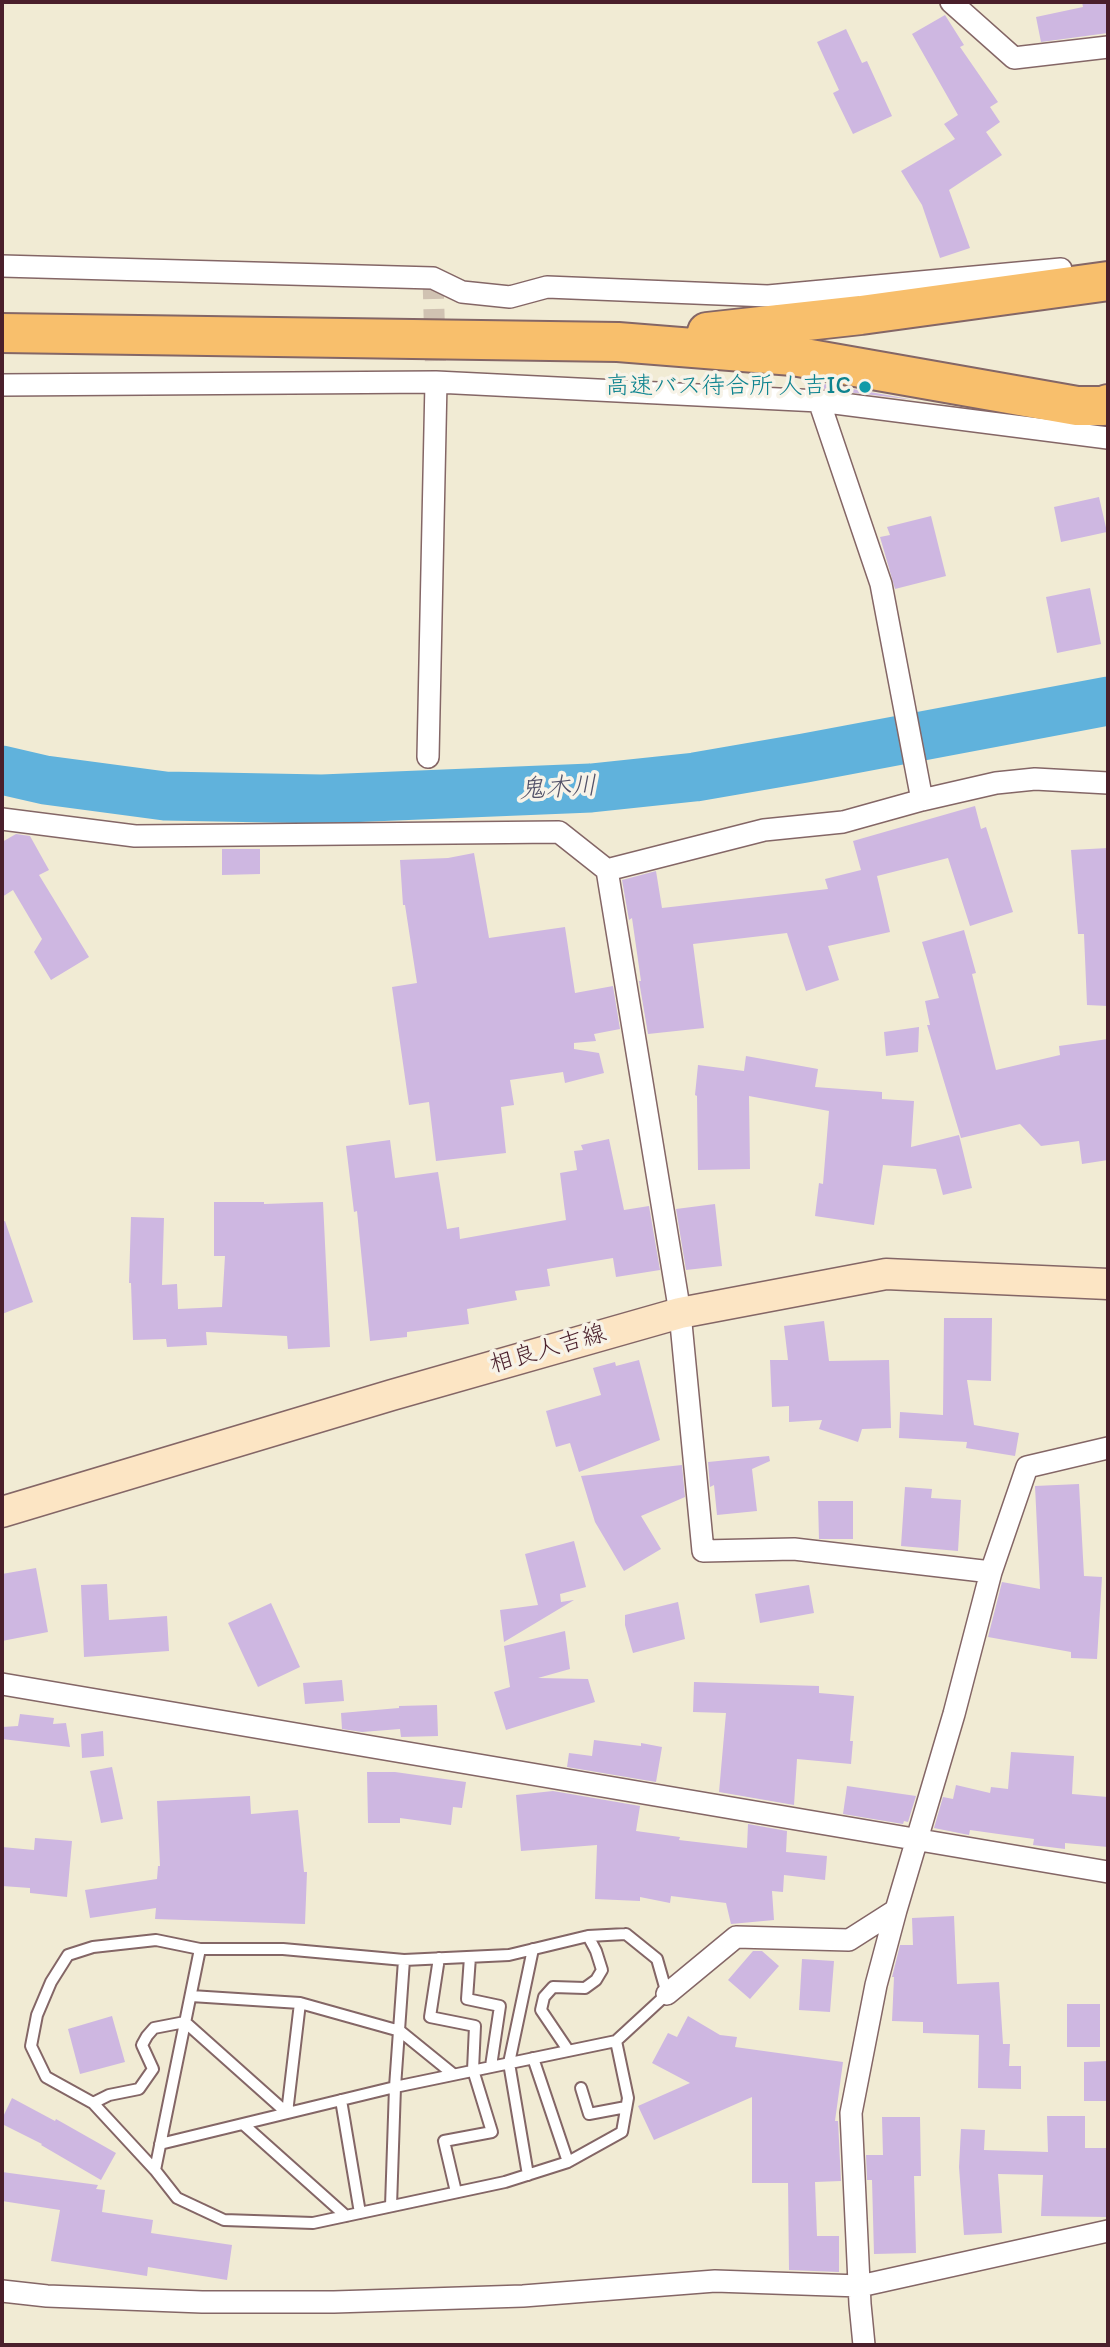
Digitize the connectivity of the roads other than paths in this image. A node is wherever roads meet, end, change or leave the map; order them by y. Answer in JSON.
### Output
{"nodes":[{"id":1,"x":951,"y":2,"type":"edge"},
{"id":2,"x":1108,"y":47,"type":"edge"},
{"id":3,"x":1108,"y":264,"type":"edge"},
{"id":4,"x":2,"y":265,"type":"edge"},
{"id":5,"x":1108,"y":281,"type":"edge"},
{"id":6,"x":1108,"y":298,"type":"edge"},
{"id":7,"x":861,"y":315,"type":"junction"},
{"id":8,"x":2,"y":333,"type":"edge"},
{"id":9,"x":618,"y":342,"type":"junction"},
{"id":10,"x":793,"y":356,"type":"junction"},
{"id":11,"x":436,"y":382,"type":"junction"},
{"id":12,"x":2,"y":386,"type":"edge"},
{"id":13,"x":1108,"y":391,"type":"edge"},
{"id":14,"x":820,"y":401,"type":"junction"},
{"id":15,"x":1108,"y":404,"type":"edge"},
{"id":16,"x":1108,"y":438,"type":"edge"},
{"id":17,"x":428,"y":757,"type":"dead end"},
{"id":18,"x":1108,"y":783,"type":"edge"},
{"id":19,"x":922,"y":800,"type":"junction"},
{"id":20,"x":2,"y":819,"type":"edge"},
{"id":21,"x":607,"y":870,"type":"junction"},
{"id":22,"x":1108,"y":1284,"type":"edge"},
{"id":23,"x":680,"y":1313,"type":"junction"},
{"id":24,"x":1108,"y":1448,"type":"edge"},
{"id":25,"x":2,"y":1512,"type":"edge"},
{"id":26,"x":991,"y":1572,"type":"junction"},
{"id":27,"x":2,"y":1684,"type":"edge"},
{"id":28,"x":917,"y":1840,"type":"junction"},
{"id":29,"x":1108,"y":1872,"type":"edge"},
{"id":30,"x":895,"y":1910,"type":"junction"},
{"id":31,"x":587,"y":1936,"type":"junction"},
{"id":32,"x":200,"y":1949,"type":"junction"},
{"id":33,"x":533,"y":1950,"type":"junction"},
{"id":34,"x":470,"y":1957,"type":"junction"},
{"id":35,"x":439,"y":1958,"type":"junction"},
{"id":36,"x":404,"y":1960,"type":"junction"},
{"id":37,"x":667,"y":1994,"type":"junction"},
{"id":38,"x":191,"y":1996,"type":"junction"},
{"id":39,"x":300,"y":2003,"type":"junction"},
{"id":40,"x":185,"y":2022,"type":"junction"},
{"id":41,"x":400,"y":2031,"type":"junction"},
{"id":42,"x":616,"y":2040,"type":"junction"},
{"id":43,"x":568,"y":2050,"type":"junction"},
{"id":44,"x":533,"y":2058,"type":"junction"},
{"id":45,"x":509,"y":2063,"type":"junction"},
{"id":46,"x":491,"y":2066,"type":"junction"},
{"id":47,"x":473,"y":2070,"type":"junction"},
{"id":48,"x":453,"y":2074,"type":"junction"},
{"id":49,"x":395,"y":2087,"type":"junction"},
{"id":50,"x":581,"y":2088,"type":"dead end"},
{"id":51,"x":341,"y":2100,"type":"junction"},
{"id":52,"x":93,"y":2103,"type":"junction"},
{"id":53,"x":626,"y":2107,"type":"junction"},
{"id":54,"x":287,"y":2113,"type":"junction"},
{"id":55,"x":243,"y":2124,"type":"junction"},
{"id":56,"x":160,"y":2144,"type":"junction"},
{"id":57,"x":568,"y":2162,"type":"junction"},
{"id":58,"x":155,"y":2170,"type":"junction"},
{"id":59,"x":528,"y":2175,"type":"junction"},
{"id":60,"x":456,"y":2192,"type":"junction"},
{"id":61,"x":391,"y":2206,"type":"junction"},
{"id":62,"x":360,"y":2213,"type":"junction"},
{"id":63,"x":346,"y":2216,"type":"junction"},
{"id":64,"x":1108,"y":2231,"type":"edge"},
{"id":65,"x":2,"y":2291,"type":"edge"},
{"id":66,"x":860,"y":2295,"type":"junction"},
{"id":67,"x":864,"y":2345,"type":"edge"}],
"edges":[{"from":1,"to":2,"type":"street"},
{"from":3,"to":4,"type":"street"},
{"from":5,"to":7,"type":"highway"},
{"from":6,"to":7,"type":"highway"},
{"from":7,"to":9,"type":"highway"},
{"from":8,"to":9,"type":"highway"},
{"from":9,"to":10,"type":"highway"},
{"from":10,"to":13,"type":"highway"},
{"from":10,"to":15,"type":"highway"},
{"from":11,"to":12,"type":"street"},
{"from":11,"to":14,"type":"street"},
{"from":11,"to":17,"type":"street"},
{"from":14,"to":16,"type":"street"},
{"from":14,"to":19,"type":"street"},
{"from":18,"to":19,"type":"street"},
{"from":19,"to":21,"type":"street"},
{"from":20,"to":21,"type":"street"},
{"from":21,"to":23,"type":"street"},
{"from":22,"to":23,"type":"main road","name":"相良人吉線"},
{"from":23,"to":25,"type":"main road","name":"相良人吉線"},
{"from":23,"to":26,"type":"street"},
{"from":24,"to":26,"type":"street"},
{"from":26,"to":28,"type":"street"},
{"from":27,"to":28,"type":"street"},
{"from":28,"to":29,"type":"street"},
{"from":28,"to":30,"type":"street"},
{"from":30,"to":37,"type":"street"},
{"from":30,"to":66,"type":"street"},
{"from":31,"to":33,"type":"lane"},
{"from":31,"to":37,"type":"lane"},
{"from":31,"to":43,"type":"lane"},
{"from":32,"to":36,"type":"lane"},
{"from":32,"to":38,"type":"lane"},
{"from":32,"to":52,"type":"lane"},
{"from":33,"to":34,"type":"lane"},
{"from":33,"to":45,"type":"lane"},
{"from":34,"to":35,"type":"lane"},
{"from":34,"to":46,"type":"lane"},
{"from":35,"to":36,"type":"lane"},
{"from":35,"to":47,"type":"lane"},
{"from":36,"to":41,"type":"lane"},
{"from":37,"to":42,"type":"lane"},
{"from":38,"to":39,"type":"lane"},
{"from":38,"to":40,"type":"lane"},
{"from":39,"to":41,"type":"lane"},
{"from":39,"to":54,"type":"lane"},
{"from":40,"to":52,"type":"lane"},
{"from":40,"to":54,"type":"lane"},
{"from":40,"to":56,"type":"lane"},
{"from":41,"to":48,"type":"lane"},
{"from":41,"to":49,"type":"lane"},
{"from":42,"to":43,"type":"lane"},
{"from":42,"to":53,"type":"lane"},
{"from":43,"to":44,"type":"lane"},
{"from":44,"to":45,"type":"lane"},
{"from":44,"to":57,"type":"lane"},
{"from":45,"to":46,"type":"lane"},
{"from":45,"to":59,"type":"lane"},
{"from":46,"to":47,"type":"lane"},
{"from":47,"to":48,"type":"lane"},
{"from":47,"to":60,"type":"lane"},
{"from":48,"to":49,"type":"lane"},
{"from":49,"to":51,"type":"lane"},
{"from":49,"to":61,"type":"lane"},
{"from":50,"to":53,"type":"lane"},
{"from":51,"to":54,"type":"lane"},
{"from":51,"to":62,"type":"lane"},
{"from":52,"to":58,"type":"lane"},
{"from":53,"to":57,"type":"lane"},
{"from":54,"to":55,"type":"lane"},
{"from":55,"to":56,"type":"lane"},
{"from":55,"to":63,"type":"lane"},
{"from":56,"to":58,"type":"lane"},
{"from":57,"to":59,"type":"lane"},
{"from":58,"to":63,"type":"lane"},
{"from":59,"to":60,"type":"lane"},
{"from":60,"to":61,"type":"lane"},
{"from":61,"to":62,"type":"lane"},
{"from":62,"to":63,"type":"lane"},
{"from":64,"to":66,"type":"street"},
{"from":65,"to":66,"type":"street"},
{"from":66,"to":67,"type":"street"}]}
